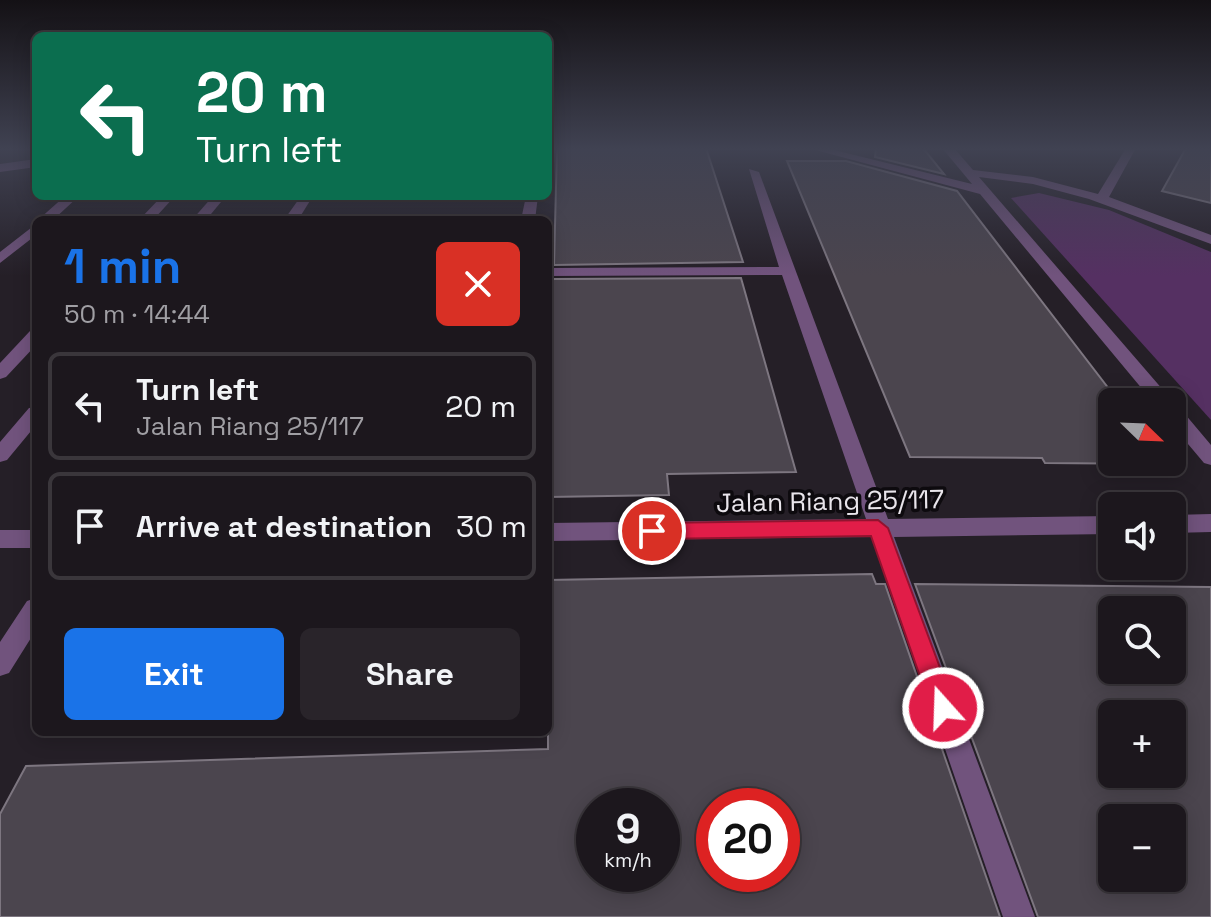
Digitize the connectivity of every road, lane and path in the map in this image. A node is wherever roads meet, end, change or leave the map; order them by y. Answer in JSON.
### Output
{"nodes":[{"id":1,"x":760,"y":191,"type":"edge"},
{"id":2,"x":984,"y":191,"type":"edge"},
{"id":3,"x":1074,"y":191,"type":"edge"},
{"id":4,"x":1107,"y":191,"type":"edge"},
{"id":5,"x":1103,"y":197,"type":"junction"},
{"id":6,"x":68,"y":200,"type":"edge"},
{"id":7,"x":165,"y":200,"type":"edge"},
{"id":8,"x":216,"y":200,"type":"edge"},
{"id":9,"x":50,"y":216,"type":"edge"},
{"id":10,"x":150,"y":216,"type":"edge"},
{"id":11,"x":202,"y":216,"type":"edge"},
{"id":12,"x":32,"y":231,"type":"edge"},
{"id":13,"x":1211,"y":240,"type":"edge"},
{"id":14,"x":0,"y":259,"type":"edge"},
{"id":15,"x":788,"y":271,"type":"junction"},
{"id":16,"x":552,"y":272,"type":"edge"},
{"id":17,"x":32,"y":339,"type":"edge"},
{"id":18,"x":0,"y":373,"type":"edge"},
{"id":19,"x":1151,"y":388,"type":"edge"},
{"id":20,"x":32,"y":418,"type":"edge"},
{"id":21,"x":1186,"y":429,"type":"edge"},
{"id":22,"x":0,"y":455,"type":"edge"},
{"id":23,"x":1211,"y":458,"type":"edge"},
{"id":24,"x":1211,"y":523,"type":"edge"},
{"id":25,"x":1186,"y":524,"type":"edge"},
{"id":26,"x":1098,"y":525,"type":"edge"},
{"id":27,"x":878,"y":528,"type":"junction"},
{"id":28,"x":552,"y":532,"type":"edge"},
{"id":29,"x":0,"y":539,"type":"edge"},
{"id":30,"x":32,"y":539,"type":"edge"},
{"id":31,"x":32,"y":615,"type":"edge"},
{"id":32,"x":0,"y":664,"type":"edge"},
{"id":33,"x":1019,"y":917,"type":"edge"}],
"edges":[{"from":1,"to":15,"type":"street"},
{"from":2,"to":19,"type":"street"},
{"from":3,"to":5,"type":"street"},
{"from":4,"to":5,"type":"street"},
{"from":5,"to":13,"type":"street"},
{"from":6,"to":9,"type":"street"},
{"from":7,"to":10,"type":"street"},
{"from":8,"to":11,"type":"street"},
{"from":12,"to":14,"type":"street"},
{"from":15,"to":16,"type":"street"},
{"from":15,"to":27,"type":"street"},
{"from":17,"to":18,"type":"street"},
{"from":20,"to":22,"type":"street"},
{"from":21,"to":23,"type":"street"},
{"from":24,"to":25,"type":"street"},
{"from":26,"to":27,"type":"street","name":"Jalan Riang 25/117"},
{"from":27,"to":28,"type":"street","name":"Jalan Riang 25/117"},
{"from":27,"to":33,"type":"street"},
{"from":29,"to":30,"type":"street"},
{"from":31,"to":32,"type":"street"}]}
